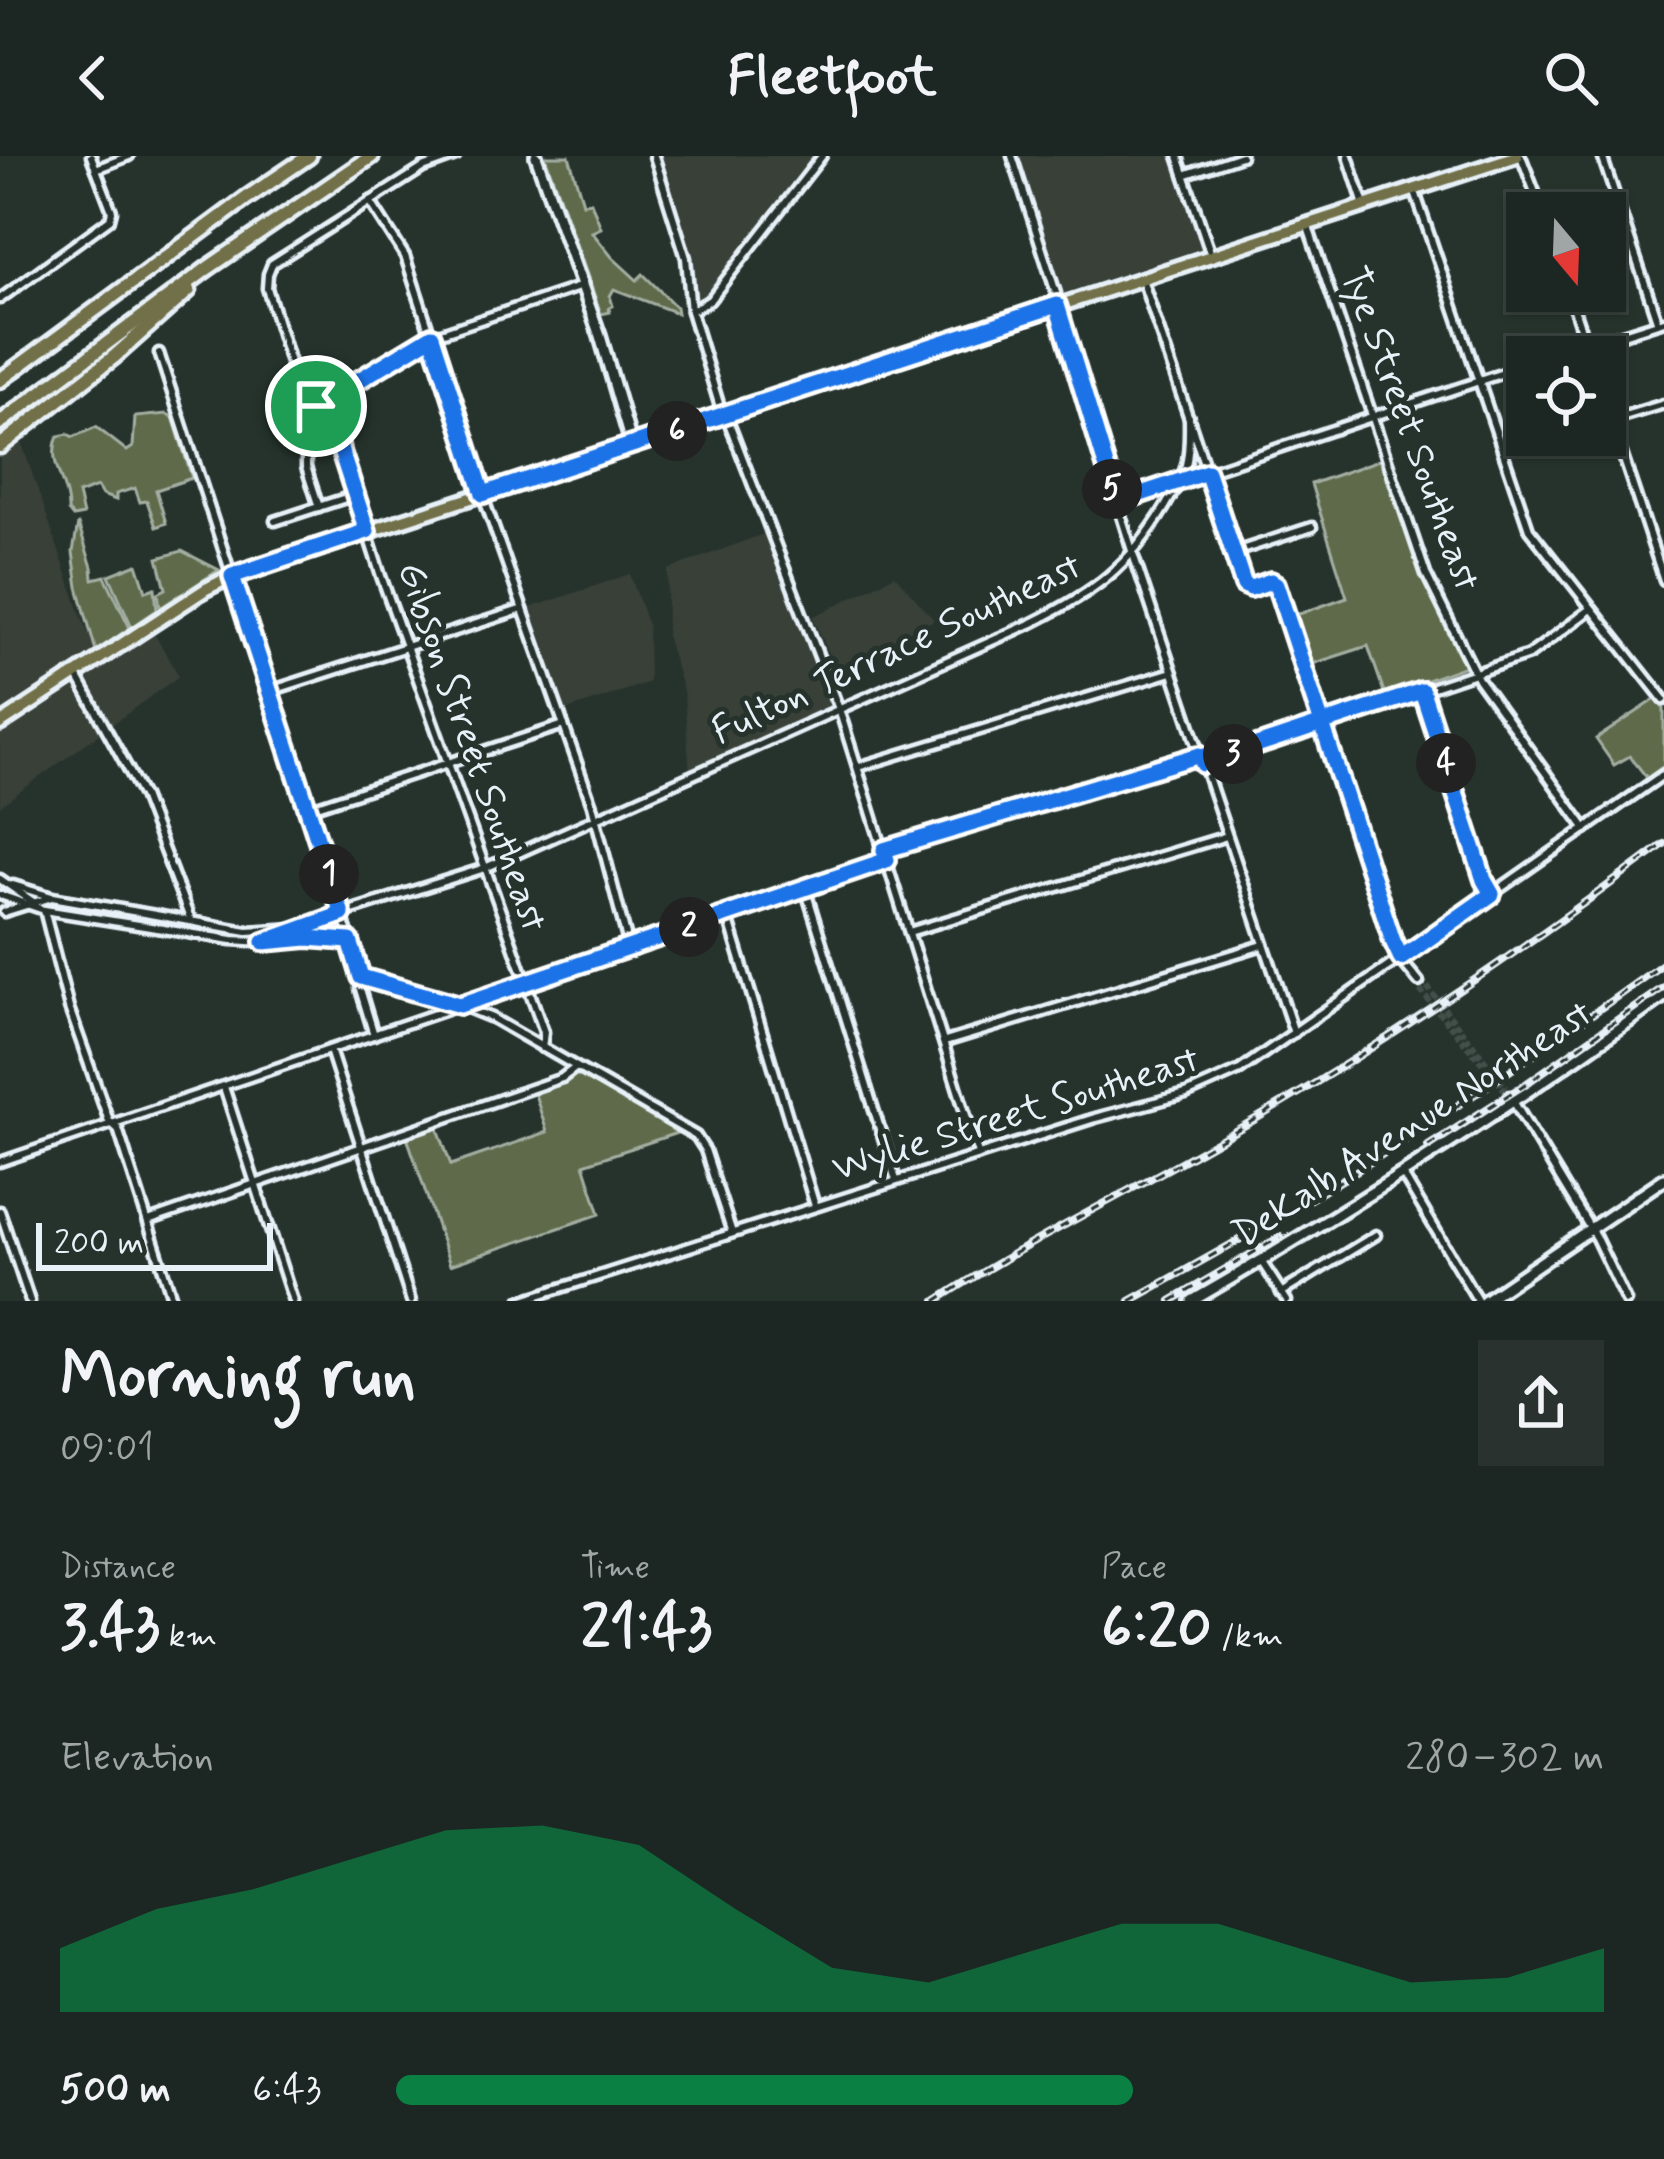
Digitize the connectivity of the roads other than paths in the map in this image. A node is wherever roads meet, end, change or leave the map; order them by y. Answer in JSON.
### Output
{"nodes":[{"id":1,"x":92,"y":156,"type":"edge"},
{"id":2,"x":129,"y":156,"type":"edge"},
{"id":3,"x":309,"y":156,"type":"edge"},
{"id":4,"x":373,"y":156,"type":"edge"},
{"id":5,"x":456,"y":156,"type":"edge"},
{"id":6,"x":536,"y":156,"type":"edge"},
{"id":7,"x":654,"y":156,"type":"edge"},
{"id":8,"x":822,"y":156,"type":"edge"},
{"id":9,"x":1012,"y":156,"type":"edge"},
{"id":10,"x":1178,"y":156,"type":"edge"},
{"id":11,"x":1241,"y":156,"type":"edge"},
{"id":12,"x":1348,"y":156,"type":"edge"},
{"id":13,"x":1519,"y":156,"type":"edge"},
{"id":14,"x":1602,"y":156,"type":"edge"},
{"id":15,"x":96,"y":169,"type":"junction"},
{"id":16,"x":1184,"y":175,"type":"junction"},
{"id":17,"x":1414,"y":188,"type":"junction"},
{"id":18,"x":1534,"y":192,"type":"edge"},
{"id":19,"x":370,"y":201,"type":"junction"},
{"id":20,"x":1364,"y":205,"type":"junction"},
{"id":21,"x":1307,"y":224,"type":"junction"},
{"id":22,"x":1210,"y":255,"type":"junction"},
{"id":23,"x":208,"y":268,"type":"junction"},
{"id":24,"x":1142,"y":278,"type":"junction"},
{"id":25,"x":582,"y":286,"type":"junction"},
{"id":26,"x":0,"y":299,"type":"edge"},
{"id":27,"x":1057,"y":305,"type":"junction"},
{"id":28,"x":691,"y":311,"type":"junction"},
{"id":29,"x":1661,"y":322,"type":"edge"},
{"id":30,"x":432,"y":336,"type":"junction"},
{"id":31,"x":1615,"y":336,"type":"edge"},
{"id":32,"x":159,"y":353,"type":"dead end"},
{"id":33,"x":1506,"y":372,"type":"edge"},
{"id":34,"x":0,"y":376,"type":"edge"},
{"id":35,"x":1478,"y":381,"type":"junction"},
{"id":36,"x":1664,"y":404,"type":"edge"},
{"id":37,"x":316,"y":406,"type":"junction"},
{"id":38,"x":724,"y":414,"type":"junction"},
{"id":39,"x":1626,"y":415,"type":"edge"},
{"id":40,"x":1189,"y":417,"type":"junction"},
{"id":41,"x":1373,"y":417,"type":"junction"},
{"id":42,"x":0,"y":423,"type":"edge"},
{"id":43,"x":338,"y":442,"type":"junction"},
{"id":44,"x":0,"y":446,"type":"edge"},
{"id":45,"x":632,"y":446,"type":"junction"},
{"id":46,"x":1623,"y":456,"type":"edge"},
{"id":47,"x":1207,"y":472,"type":"junction"},
{"id":48,"x":1180,"y":482,"type":"junction"},
{"id":49,"x":483,"y":494,"type":"junction"},
{"id":50,"x":355,"y":495,"type":"junction"},
{"id":51,"x":1117,"y":502,"type":"junction"},
{"id":52,"x":319,"y":507,"type":"junction"},
{"id":53,"x":275,"y":521,"type":"dead end"},
{"id":54,"x":1312,"y":527,"type":"dead end"},
{"id":55,"x":367,"y":531,"type":"junction"},
{"id":56,"x":1132,"y":553,"type":"junction"},
{"id":57,"x":1234,"y":553,"type":"junction"},
{"id":58,"x":232,"y":576,"type":"junction"},
{"id":59,"x":1664,"y":580,"type":"edge"},
{"id":60,"x":523,"y":609,"type":"junction"},
{"id":61,"x":1591,"y":610,"type":"junction"},
{"id":62,"x":406,"y":647,"type":"junction"},
{"id":63,"x":1172,"y":672,"type":"junction"},
{"id":64,"x":1475,"y":673,"type":"junction"},
{"id":65,"x":76,"y":674,"type":"junction"},
{"id":66,"x":270,"y":691,"type":"junction"},
{"id":67,"x":1422,"y":691,"type":"junction"},
{"id":68,"x":1664,"y":700,"type":"edge"},
{"id":69,"x":839,"y":709,"type":"junction"},
{"id":70,"x":0,"y":724,"type":"edge"},
{"id":71,"x":564,"y":724,"type":"junction"},
{"id":72,"x":1322,"y":724,"type":"junction"},
{"id":73,"x":1202,"y":760,"type":"junction"},
{"id":74,"x":447,"y":763,"type":"junction"},
{"id":75,"x":858,"y":767,"type":"junction"},
{"id":76,"x":1664,"y":774,"type":"edge"},
{"id":77,"x":308,"y":809,"type":"junction"},
{"id":78,"x":596,"y":819,"type":"junction"},
{"id":79,"x":1586,"y":829,"type":"junction"},
{"id":80,"x":1227,"y":836,"type":"junction"},
{"id":81,"x":884,"y":850,"type":"junction"},
{"id":82,"x":887,"y":860,"type":"junction"},
{"id":83,"x":485,"y":868,"type":"junction"},
{"id":84,"x":0,"y":879,"type":"edge"},
{"id":85,"x":13,"y":885,"type":"junction"},
{"id":86,"x":805,"y":888,"type":"junction"},
{"id":87,"x":1492,"y":894,"type":"junction"},
{"id":88,"x":0,"y":895,"type":"edge"},
{"id":89,"x":52,"y":897,"type":"junction"},
{"id":90,"x":31,"y":902,"type":"junction"},
{"id":91,"x":44,"y":910,"type":"junction"},
{"id":92,"x":2,"y":912,"type":"edge"},
{"id":93,"x":342,"y":914,"type":"junction"},
{"id":94,"x":727,"y":914,"type":"junction"},
{"id":95,"x":191,"y":921,"type":"junction"},
{"id":96,"x":296,"y":928,"type":"junction"},
{"id":97,"x":909,"y":932,"type":"junction"},
{"id":98,"x":350,"y":941,"type":"junction"},
{"id":99,"x":264,"y":942,"type":"junction"},
{"id":100,"x":1263,"y":945,"type":"junction"},
{"id":101,"x":629,"y":947,"type":"junction"},
{"id":102,"x":1401,"y":958,"type":"junction"},
{"id":103,"x":361,"y":977,"type":"junction"},
{"id":104,"x":526,"y":982,"type":"junction"},
{"id":105,"x":1419,"y":982,"type":"tunnel mouth"},
{"id":106,"x":1664,"y":996,"type":"edge"},
{"id":107,"x":460,"y":1005,"type":"junction"},
{"id":108,"x":1294,"y":1033,"type":"junction"},
{"id":109,"x":374,"y":1035,"type":"junction"},
{"id":110,"x":944,"y":1042,"type":"junction"},
{"id":111,"x":542,"y":1048,"type":"junction"},
{"id":112,"x":329,"y":1050,"type":"junction"},
{"id":113,"x":575,"y":1068,"type":"junction"},
{"id":114,"x":224,"y":1088,"type":"junction"},
{"id":115,"x":1513,"y":1099,"type":"junction"},
{"id":116,"x":113,"y":1125,"type":"junction"},
{"id":117,"x":361,"y":1148,"type":"junction"},
{"id":118,"x":978,"y":1154,"type":"junction"},
{"id":119,"x":0,"y":1162,"type":"edge"},
{"id":120,"x":1403,"y":1175,"type":"junction"},
{"id":121,"x":1664,"y":1179,"type":"edge"},
{"id":122,"x":896,"y":1180,"type":"junction"},
{"id":123,"x":255,"y":1184,"type":"junction"},
{"id":124,"x":815,"y":1207,"type":"junction"},
{"id":125,"x":0,"y":1211,"type":"edge"},
{"id":126,"x":148,"y":1221,"type":"junction"},
{"id":127,"x":1591,"y":1229,"type":"junction"},
{"id":128,"x":732,"y":1233,"type":"junction"},
{"id":129,"x":1376,"y":1234,"type":"dead end"},
{"id":130,"x":1261,"y":1261,"type":"junction"},
{"id":131,"x":1284,"y":1297,"type":"edge"},
{"id":132,"x":30,"y":1301,"type":"edge"},
{"id":133,"x":173,"y":1301,"type":"edge"},
{"id":134,"x":293,"y":1301,"type":"edge"},
{"id":135,"x":410,"y":1301,"type":"edge"},
{"id":136,"x":520,"y":1301,"type":"edge"},
{"id":137,"x":1192,"y":1301,"type":"edge"},
{"id":138,"x":1481,"y":1301,"type":"edge"},
{"id":139,"x":1626,"y":1301,"type":"edge"}],
"edges":[{"from":1,"to":15,"type":"street"},
{"from":2,"to":15,"type":"street"},
{"from":3,"to":34,"type":"highway"},
{"from":4,"to":23,"type":"highway"},
{"from":5,"to":19,"type":"street","name":"Gibson Street Southeast"},
{"from":6,"to":25,"type":"main road"},
{"from":7,"to":28,"type":"street"},
{"from":8,"to":28,"type":"street"},
{"from":9,"to":27,"type":"street"},
{"from":10,"to":16,"type":"street"},
{"from":11,"to":16,"type":"street"},
{"from":12,"to":20,"type":"street"},
{"from":13,"to":17,"type":"main road"},
{"from":13,"to":18,"type":"street"},
{"from":14,"to":29,"type":"street"},
{"from":15,"to":26,"type":"street"},
{"from":16,"to":22,"type":"street"},
{"from":17,"to":20,"type":"main road"},
{"from":17,"to":35,"type":"street"},
{"from":19,"to":30,"type":"street"},
{"from":19,"to":37,"type":"street","name":"Gibson Street Southeast"},
{"from":20,"to":21,"type":"main road"},
{"from":21,"to":22,"type":"main road"},
{"from":21,"to":41,"type":"street","name":"Tye Street Southeast"},
{"from":22,"to":24,"type":"main road"},
{"from":23,"to":42,"type":"highway"},
{"from":23,"to":44,"type":"highway"},
{"from":24,"to":27,"type":"main road"},
{"from":24,"to":40,"type":"street"},
{"from":25,"to":30,"type":"street"},
{"from":25,"to":45,"type":"main road"},
{"from":27,"to":38,"type":"main road"},
{"from":27,"to":51,"type":"street"},
{"from":28,"to":38,"type":"street"},
{"from":29,"to":31,"type":"street"},
{"from":30,"to":37,"type":"street"},
{"from":30,"to":49,"type":"street"},
{"from":32,"to":58,"type":"street"},
{"from":33,"to":35,"type":"street"},
{"from":35,"to":41,"type":"street"},
{"from":35,"to":61,"type":"street"},
{"from":36,"to":39,"type":"street"},
{"from":37,"to":43,"type":"street","name":"Gibson Street Southeast"},
{"from":38,"to":45,"type":"main road"},
{"from":38,"to":69,"type":"street"},
{"from":40,"to":47,"type":"street"},
{"from":40,"to":48,"type":"street","name":"Fulton Terrace Southeast"},
{"from":41,"to":47,"type":"street"},
{"from":41,"to":64,"type":"street","name":"Tye Street Southeast"},
{"from":43,"to":50,"type":"street","name":"Gibson Street Southeast"},
{"from":43,"to":52,"type":"street"},
{"from":45,"to":49,"type":"main road"},
{"from":46,"to":59,"type":"street"},
{"from":47,"to":48,"type":"street"},
{"from":47,"to":57,"type":"street"},
{"from":48,"to":51,"type":"street"},
{"from":48,"to":56,"type":"street","name":"Fulton Terrace Southeast"},
{"from":49,"to":55,"type":"main road"},
{"from":49,"to":60,"type":"street"},
{"from":50,"to":52,"type":"street"},
{"from":50,"to":55,"type":"street","name":"Gibson Street Southeast"},
{"from":51,"to":56,"type":"street"},
{"from":52,"to":53,"type":"street"},
{"from":54,"to":57,"type":"street"},
{"from":55,"to":58,"type":"main road"},
{"from":55,"to":62,"type":"street","name":"Gibson Street Southeast"},
{"from":56,"to":63,"type":"street"},
{"from":56,"to":69,"type":"street","name":"Fulton Terrace Southeast"},
{"from":57,"to":72,"type":"street"},
{"from":58,"to":65,"type":"main road"},
{"from":58,"to":66,"type":"street"},
{"from":60,"to":62,"type":"street"},
{"from":60,"to":71,"type":"street"},
{"from":61,"to":64,"type":"street"},
{"from":61,"to":68,"type":"street"},
{"from":62,"to":66,"type":"street"},
{"from":62,"to":74,"type":"street","name":"Gibson Street Southeast"},
{"from":63,"to":73,"type":"street"},
{"from":63,"to":75,"type":"street"},
{"from":64,"to":67,"type":"street"},
{"from":64,"to":79,"type":"street","name":"Tye Street Southeast"},
{"from":65,"to":70,"type":"main road"},
{"from":65,"to":95,"type":"street"},
{"from":66,"to":77,"type":"street"},
{"from":67,"to":72,"type":"street"},
{"from":67,"to":87,"type":"street"},
{"from":69,"to":75,"type":"street"},
{"from":69,"to":78,"type":"street","name":"Fulton Terrace Southeast"},
{"from":71,"to":74,"type":"street"},
{"from":71,"to":78,"type":"street"},
{"from":72,"to":73,"type":"street"},
{"from":72,"to":102,"type":"street"},
{"from":73,"to":80,"type":"street"},
{"from":73,"to":81,"type":"street"},
{"from":74,"to":77,"type":"street"},
{"from":74,"to":83,"type":"street","name":"Gibson Street Southeast"},
{"from":75,"to":81,"type":"street"},
{"from":76,"to":79,"type":"street","name":"Wylie Street Southeast"},
{"from":77,"to":93,"type":"street"},
{"from":78,"to":83,"type":"street","name":"Fulton Terrace Southeast"},
{"from":78,"to":101,"type":"street"},
{"from":79,"to":87,"type":"street","name":"Wylie Street Southeast"},
{"from":80,"to":97,"type":"street"},
{"from":80,"to":100,"type":"street"},
{"from":81,"to":82,"type":"street"},
{"from":82,"to":86,"type":"street"},
{"from":82,"to":97,"type":"street"},
{"from":83,"to":93,"type":"street","name":"Fulton Terrace Southeast"},
{"from":83,"to":104,"type":"street","name":"Gibson Street Southeast"},
{"from":84,"to":85,"type":"street"},
{"from":85,"to":89,"type":"street"},
{"from":85,"to":90,"type":"street"},
{"from":86,"to":94,"type":"street"},
{"from":86,"to":122,"type":"street"},
{"from":87,"to":102,"type":"street","name":"Wylie Street Southeast"},
{"from":88,"to":90,"type":"street"},
{"from":89,"to":90,"type":"street"},
{"from":89,"to":95,"type":"street"},
{"from":90,"to":91,"type":"street"},
{"from":90,"to":92,"type":"street"},
{"from":91,"to":92,"type":"street"},
{"from":91,"to":99,"type":"street"},
{"from":91,"to":116,"type":"street"},
{"from":93,"to":96,"type":"street","name":"Fulton Terrace Southeast"},
{"from":93,"to":98,"type":"street"},
{"from":94,"to":101,"type":"street"},
{"from":94,"to":124,"type":"street"},
{"from":95,"to":96,"type":"street"},
{"from":96,"to":99,"type":"street"},
{"from":97,"to":110,"type":"street"},
{"from":98,"to":99,"type":"street"},
{"from":98,"to":103,"type":"street"},
{"from":100,"to":108,"type":"street"},
{"from":100,"to":110,"type":"street"},
{"from":101,"to":104,"type":"street"},
{"from":102,"to":105,"type":"street"},
{"from":102,"to":108,"type":"street","name":"Wylie Street Southeast"},
{"from":103,"to":107,"type":"street"},
{"from":103,"to":109,"type":"street"},
{"from":104,"to":107,"type":"street"},
{"from":104,"to":111,"type":"street","name":"Gibson Street Southeast"},
{"from":106,"to":115,"type":"main road","name":"DeKalb Avenue Northeast"},
{"from":107,"to":109,"type":"street"},
{"from":107,"to":111,"type":"street"},
{"from":108,"to":118,"type":"street","name":"Wylie Street Southeast"},
{"from":109,"to":112,"type":"street"},
{"from":110,"to":118,"type":"street"},
{"from":111,"to":113,"type":"street"},
{"from":112,"to":114,"type":"street"},
{"from":112,"to":117,"type":"street"},
{"from":113,"to":117,"type":"street"},
{"from":113,"to":128,"type":"street"},
{"from":114,"to":116,"type":"street"},
{"from":114,"to":123,"type":"street"},
{"from":115,"to":120,"type":"main road","name":"DeKalb Avenue Northeast"},
{"from":115,"to":127,"type":"street"},
{"from":116,"to":119,"type":"street"},
{"from":116,"to":126,"type":"street"},
{"from":117,"to":123,"type":"street"},
{"from":117,"to":135,"type":"street"},
{"from":118,"to":122,"type":"street","name":"Wylie Street Southeast"},
{"from":120,"to":130,"type":"main road","name":"DeKalb Avenue Northeast"},
{"from":120,"to":138,"type":"street"},
{"from":121,"to":127,"type":"main road"},
{"from":122,"to":124,"type":"street","name":"Wylie Street Southeast"},
{"from":123,"to":126,"type":"street"},
{"from":123,"to":134,"type":"street"},
{"from":124,"to":128,"type":"street","name":"Wylie Street Southeast"},
{"from":125,"to":132,"type":"street"},
{"from":126,"to":133,"type":"street"},
{"from":127,"to":138,"type":"main road"},
{"from":127,"to":139,"type":"street"},
{"from":128,"to":136,"type":"street","name":"Wylie Street Southeast"},
{"from":129,"to":131,"type":"street"},
{"from":130,"to":131,"type":"street"},
{"from":130,"to":137,"type":"main road","name":"DeKalb Avenue Northeast"}]}
